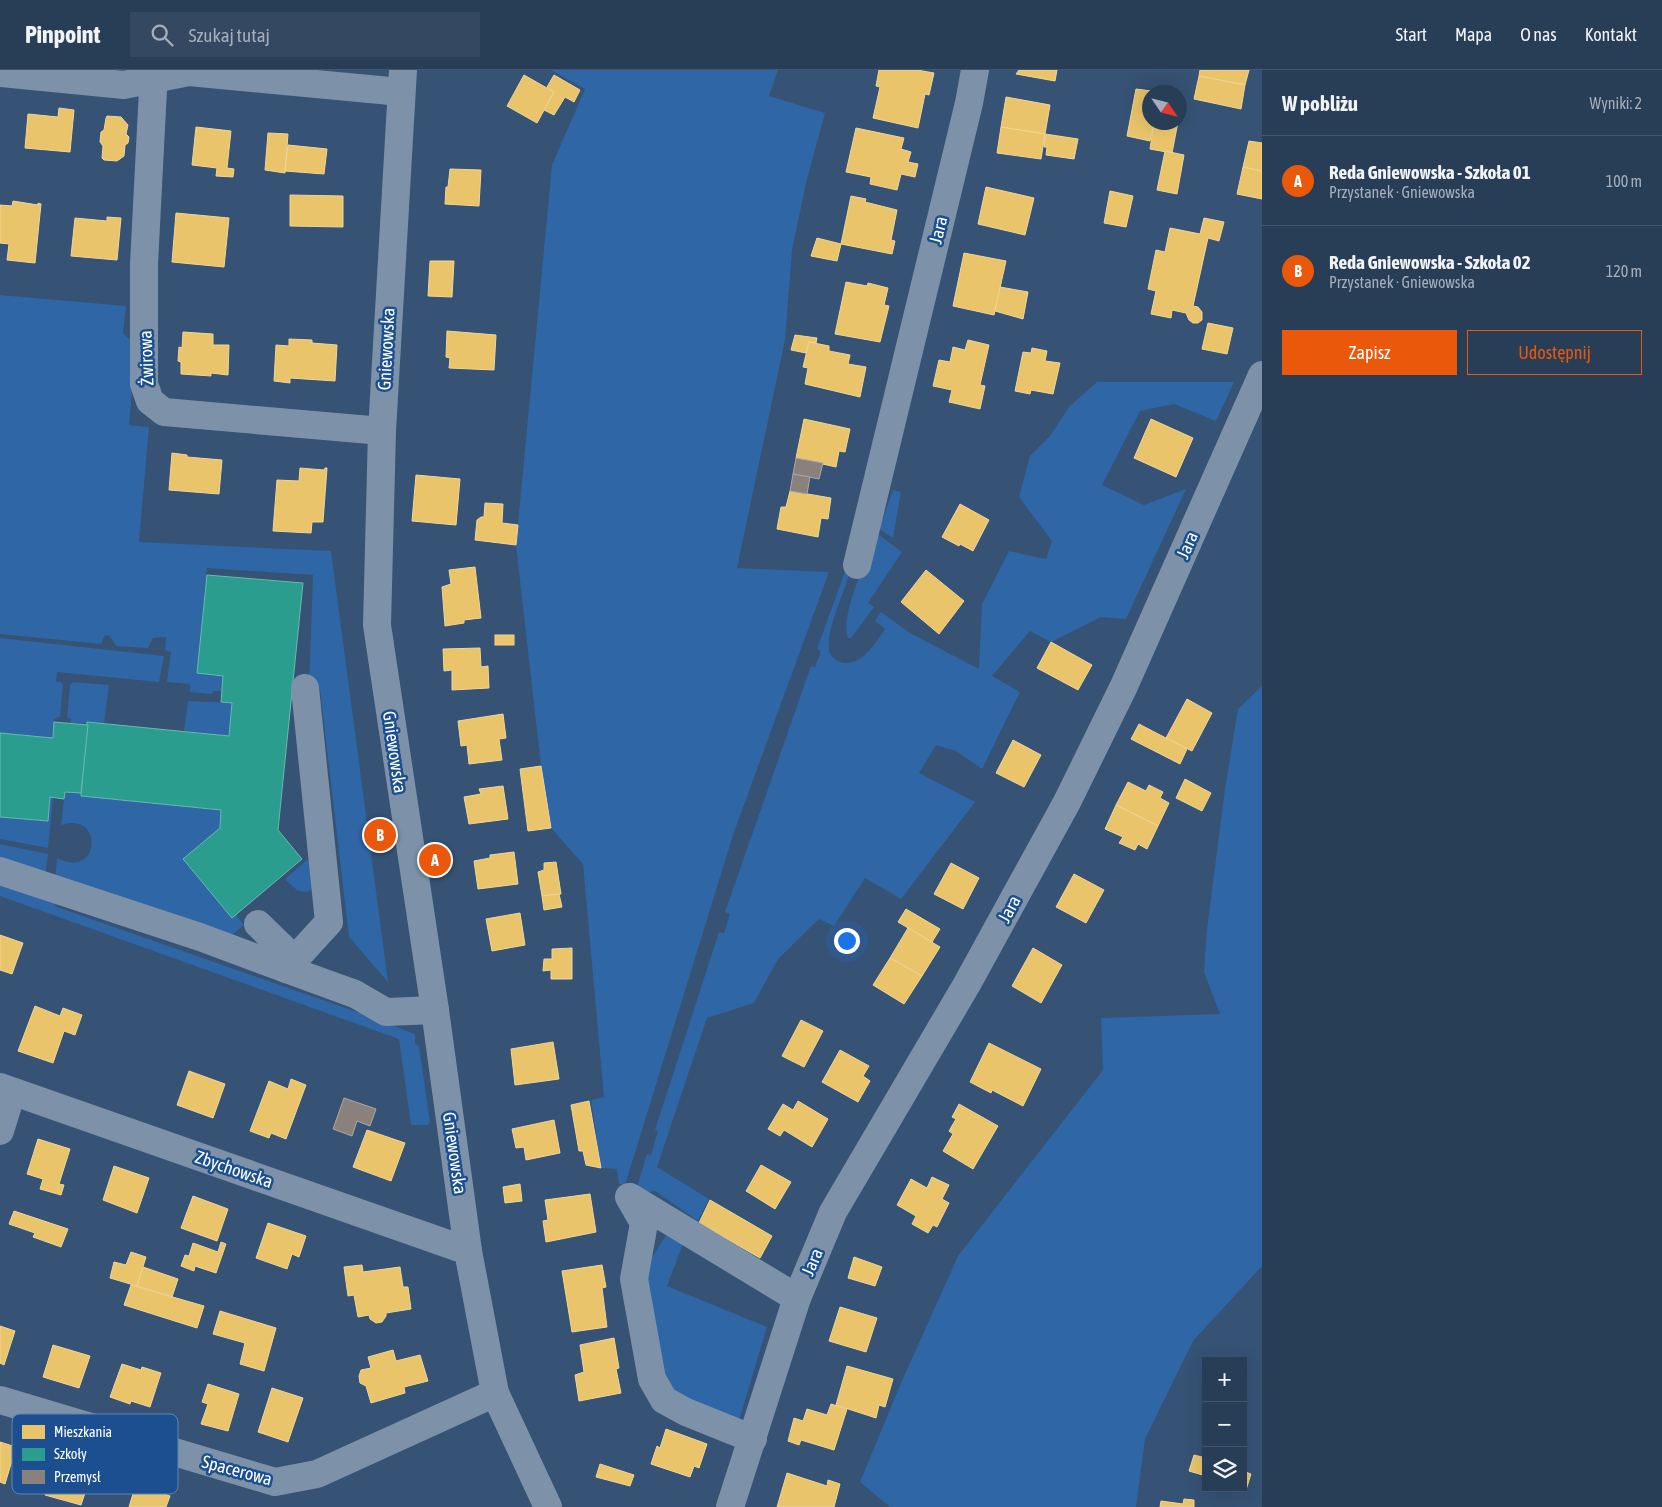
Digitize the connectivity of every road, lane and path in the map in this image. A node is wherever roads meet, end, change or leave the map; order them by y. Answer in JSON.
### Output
{"nodes":[{"id":1,"x":975,"y":70,"type":"edge"},
{"id":2,"x":0,"y":73,"type":"edge"},
{"id":3,"x":154,"y":75,"type":"edge"},
{"id":4,"x":402,"y":81,"type":"edge"},
{"id":5,"x":1262,"y":375,"type":"edge"},
{"id":6,"x":382,"y":431,"type":"junction"},
{"id":7,"x":857,"y":564,"type":"dead end"},
{"id":8,"x":305,"y":688,"type":"dead end"},
{"id":9,"x":0,"y":871,"type":"edge"},
{"id":10,"x":258,"y":924,"type":"dead end"},
{"id":11,"x":290,"y":964,"type":"junction"},
{"id":12,"x":435,"y":1010,"type":"junction"},
{"id":13,"x":6,"y":1089,"type":"edge"},
{"id":14,"x":0,"y":1131,"type":"edge"},
{"id":15,"x":468,"y":1251,"type":"junction"},
{"id":16,"x":797,"y":1298,"type":"junction"},
{"id":17,"x":494,"y":1393,"type":"junction"},
{"id":18,"x":0,"y":1400,"type":"edge"},
{"id":19,"x":47,"y":1414,"type":"edge"},
{"id":20,"x":753,"y":1439,"type":"junction"},
{"id":21,"x":178,"y":1453,"type":"edge"},
{"id":22,"x":548,"y":1507,"type":"edge"},
{"id":23,"x":730,"y":1507,"type":"edge"}],
"edges":[{"from":1,"to":7,"type":"street","name":"Jara"},
{"from":2,"to":3,"type":"street"},
{"from":3,"to":4,"type":"street"},
{"from":3,"to":6,"type":"street","name":"Żwirowa"},
{"from":4,"to":6,"type":"street","name":"Gniewowska"},
{"from":5,"to":16,"type":"street","name":"Jara"},
{"from":6,"to":12,"type":"street","name":"Gniewowska"},
{"from":8,"to":11,"type":"street"},
{"from":9,"to":11,"type":"street"},
{"from":10,"to":11,"type":"street"},
{"from":11,"to":12,"type":"street"},
{"from":12,"to":15,"type":"street","name":"Gniewowska"},
{"from":13,"to":14,"type":"street"},
{"from":13,"to":15,"type":"street","name":"Zbychowska"},
{"from":15,"to":17,"type":"street","name":"Gniewowska"},
{"from":16,"to":20,"type":"street","name":"Jara"},
{"from":16,"to":20,"type":"street"},
{"from":17,"to":21,"type":"street","name":"Spacerowa"},
{"from":17,"to":22,"type":"street","name":"Gniewowska"},
{"from":18,"to":19,"type":"street","name":"Spacerowa"},
{"from":20,"to":23,"type":"street","name":"Jara"}]}
